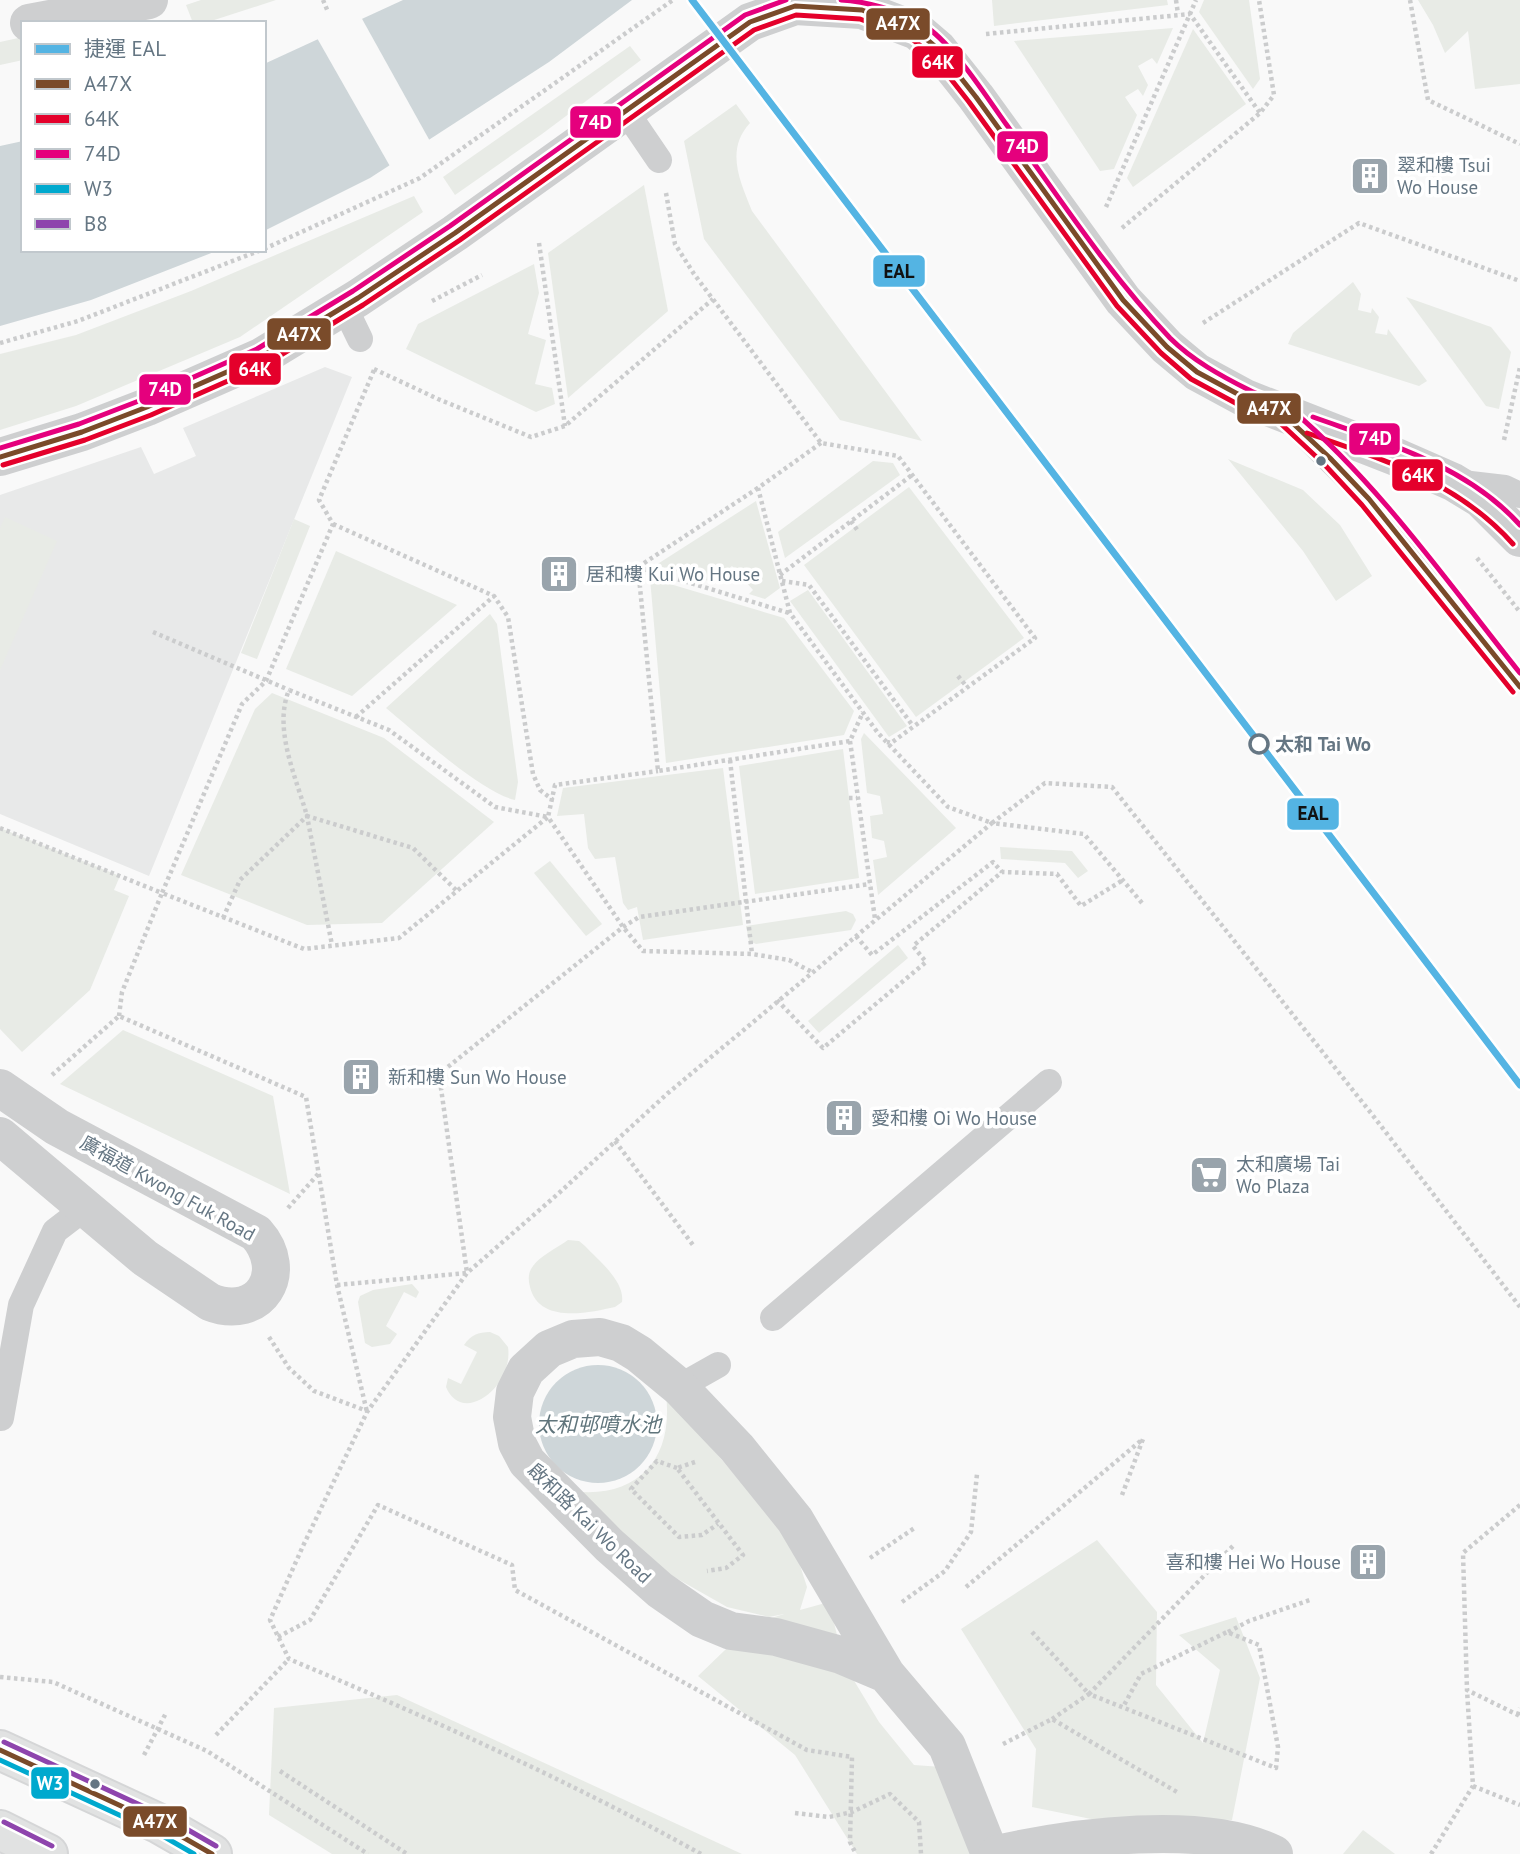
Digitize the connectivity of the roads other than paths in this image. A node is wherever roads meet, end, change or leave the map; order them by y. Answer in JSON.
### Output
{"nodes":[{"id":1,"x":149,"y":0,"type":"edge"},
{"id":2,"x":31,"y":17,"type":"edge"},
{"id":3,"x":0,"y":29,"type":"edge"},
{"id":4,"x":625,"y":110,"type":"junction"},
{"id":5,"x":659,"y":160,"type":"road end"},
{"id":6,"x":1284,"y":415,"type":"junction"},
{"id":7,"x":0,"y":457,"type":"edge"},
{"id":8,"x":1454,"y":482,"type":"junction"},
{"id":9,"x":1520,"y":495,"type":"edge"},
{"id":10,"x":1520,"y":538,"type":"edge"},
{"id":11,"x":1426,"y":569,"type":"dead end"},
{"id":12,"x":1049,"y":1082,"type":"dead end"},
{"id":13,"x":0,"y":1088,"type":"edge"},
{"id":14,"x":0,"y":1136,"type":"edge"},
{"id":15,"x":85,"y":1208,"type":"junction"},
{"id":16,"x":773,"y":1318,"type":"dead end"},
{"id":17,"x":718,"y":1364,"type":"dead end"},
{"id":18,"x":680,"y":1387,"type":"junction"},
{"id":19,"x":1,"y":1418,"type":"edge"},
{"id":20,"x":886,"y":1674,"type":"junction"},
{"id":21,"x":0,"y":1750,"type":"edge"},
{"id":22,"x":0,"y":1829,"type":"edge"},
{"id":23,"x":48,"y":1854,"type":"edge"},
{"id":24,"x":212,"y":1854,"type":"edge"},
{"id":25,"x":990,"y":1854,"type":"edge"},
{"id":26,"x":997,"y":1854,"type":"edge"},
{"id":27,"x":1274,"y":1854,"type":"edge"}],
"edges":[{"from":1,"to":2,"type":"street"},
{"from":2,"to":3,"type":"street"},
{"from":4,"to":5,"type":"lane"},
{"from":4,"to":6,"type":"street"},
{"from":4,"to":7,"type":"street"},
{"from":6,"to":8,"type":"street"},
{"from":6,"to":11,"type":"lane"},
{"from":8,"to":9,"type":"lane"},
{"from":8,"to":10,"type":"street"},
{"from":12,"to":16,"type":"lane"},
{"from":13,"to":15,"type":"street","name":"廣福道 Kwong Fuk Road"},
{"from":14,"to":15,"type":"street","name":"廣福道 Kwong Fuk Road"},
{"from":15,"to":19,"type":"lane"},
{"from":17,"to":18,"type":"lane"},
{"from":18,"to":20,"type":"street","name":"啟和路 Kai Wo Road"},
{"from":18,"to":20,"type":"street","name":"啟和路 Kai Wo Road"},
{"from":20,"to":25,"type":"street","name":"啟和路 Kai Wo Road"},
{"from":21,"to":24,"type":"main road"},
{"from":22,"to":23,"type":"main road"},
{"from":26,"to":27,"type":"street"}]}
